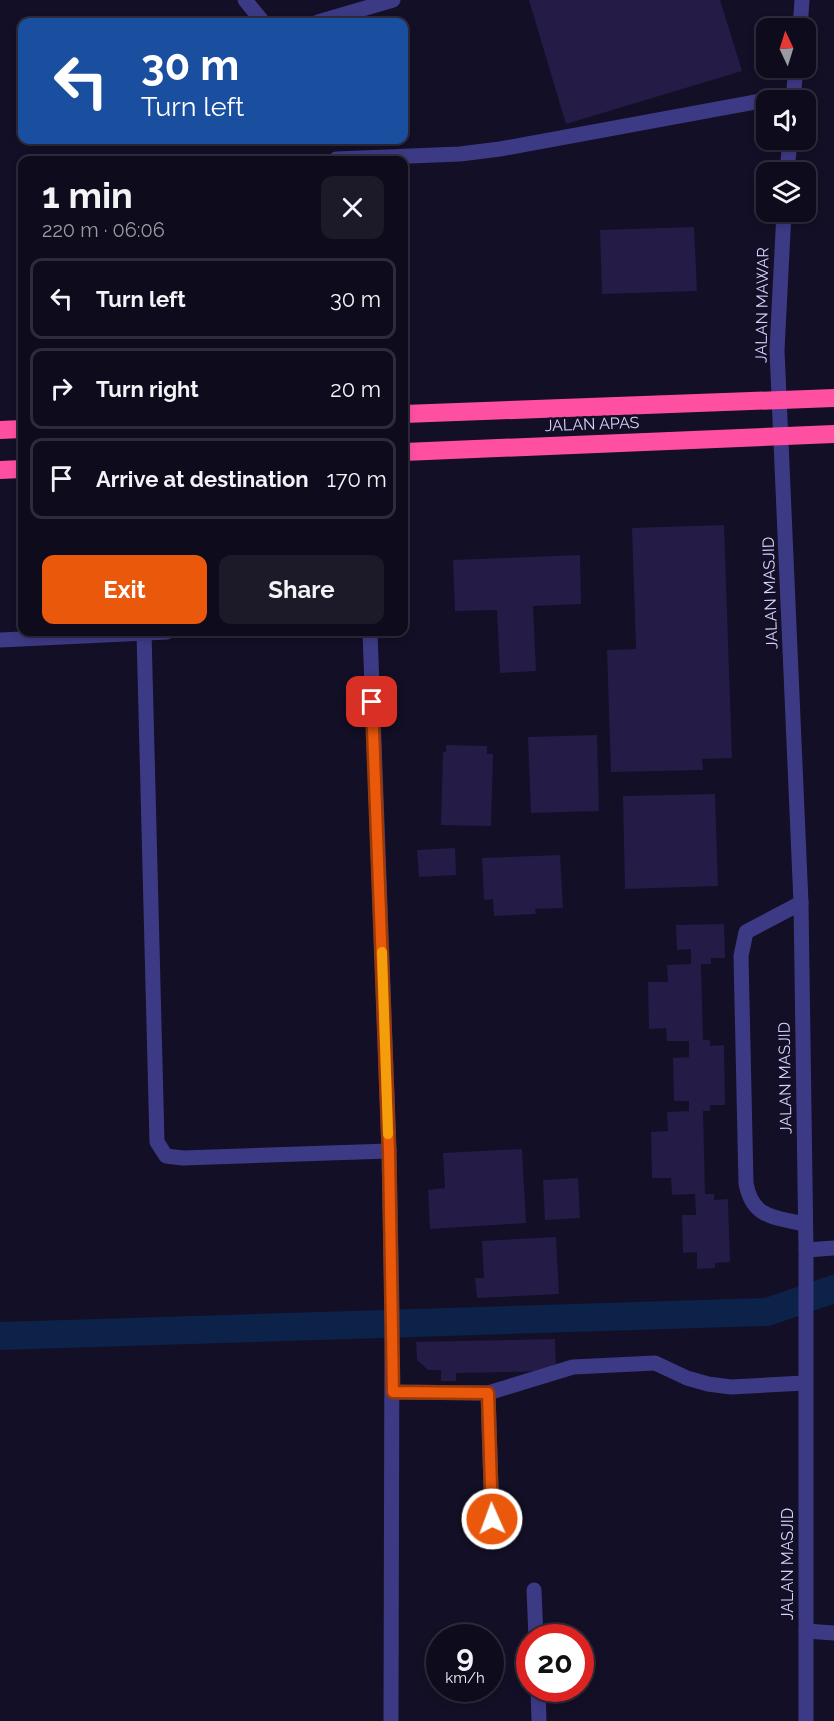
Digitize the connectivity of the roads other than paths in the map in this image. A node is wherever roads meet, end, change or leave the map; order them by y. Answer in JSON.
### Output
{"nodes":[{"id":1,"x":245,"y":0,"type":"edge"},
{"id":2,"x":393,"y":0,"type":"edge"},
{"id":3,"x":802,"y":0,"type":"edge"},
{"id":4,"x":260,"y":18,"type":"edge"},
{"id":5,"x":332,"y":18,"type":"edge"},
{"id":6,"x":801,"y":18,"type":"edge"},
{"id":7,"x":756,"y":104,"type":"edge"},
{"id":8,"x":408,"y":156,"type":"edge"},
{"id":9,"x":783,"y":222,"type":"edge"},
{"id":10,"x":834,"y":398,"type":"edge"},
{"id":11,"x":780,"y":400,"type":"junction"},
{"id":12,"x":408,"y":414,"type":"edge"},
{"id":13,"x":18,"y":429,"type":"edge"},
{"id":14,"x":0,"y":430,"type":"edge"},
{"id":15,"x":834,"y":434,"type":"edge"},
{"id":16,"x":782,"y":435,"type":"junction"},
{"id":17,"x":408,"y":452,"type":"edge"},
{"id":18,"x":18,"y":469,"type":"edge"},
{"id":19,"x":0,"y":470,"type":"edge"},
{"id":20,"x":82,"y":636,"type":"edge"},
{"id":21,"x":144,"y":636,"type":"edge"},
{"id":22,"x":370,"y":636,"type":"edge"},
{"id":23,"x":0,"y":640,"type":"edge"},
{"id":24,"x":801,"y":903,"type":"junction"},
{"id":25,"x":389,"y":1151,"type":"junction"},
{"id":26,"x":804,"y":1224,"type":"junction"},
{"id":27,"x":834,"y":1248,"type":"edge"},
{"id":28,"x":806,"y":1250,"type":"junction"},
{"id":29,"x":804,"y":1383,"type":"junction"},
{"id":30,"x":393,"y":1392,"type":"junction"},
{"id":31,"x":488,"y":1393,"type":"junction"},
{"id":32,"x":492,"y":1519,"type":"dead end"},
{"id":33,"x":534,"y":1590,"type":"dead end"},
{"id":34,"x":535,"y":1624,"type":"edge"},
{"id":35,"x":806,"y":1631,"type":"junction"},
{"id":36,"x":834,"y":1633,"type":"edge"},
{"id":37,"x":537,"y":1702,"type":"edge"},
{"id":38,"x":391,"y":1721,"type":"edge"},
{"id":39,"x":538,"y":1721,"type":"edge"},
{"id":40,"x":806,"y":1721,"type":"edge"}],
"edges":[{"from":1,"to":4,"type":"street"},
{"from":2,"to":5,"type":"street"},
{"from":3,"to":6,"type":"street"},
{"from":7,"to":8,"type":"street"},
{"from":9,"to":11,"type":"street","name":"JALAN MAWAR"},
{"from":10,"to":11,"type":"highway","name":"JALAN APAS"},
{"from":11,"to":12,"type":"highway","name":"JALAN APAS"},
{"from":11,"to":16,"type":"street","name":"JALAN MAWAR"},
{"from":13,"to":14,"type":"highway"},
{"from":15,"to":16,"type":"highway","name":"JALAN APAS"},
{"from":16,"to":17,"type":"highway","name":"JALAN APAS"},
{"from":16,"to":24,"type":"street","name":"JALAN MASJID"},
{"from":18,"to":19,"type":"highway"},
{"from":20,"to":23,"type":"street"},
{"from":21,"to":25,"type":"street"},
{"from":22,"to":25,"type":"street"},
{"from":24,"to":26,"type":"street","name":"JALAN MASJID"},
{"from":24,"to":26,"type":"street"},
{"from":25,"to":30,"type":"street"},
{"from":26,"to":28,"type":"street","name":"JALAN MASJID"},
{"from":27,"to":28,"type":"street"},
{"from":28,"to":29,"type":"street","name":"JALAN MASJID"},
{"from":29,"to":31,"type":"street"},
{"from":29,"to":35,"type":"street","name":"JALAN MASJID"},
{"from":30,"to":31,"type":"street"},
{"from":30,"to":38,"type":"street"},
{"from":31,"to":32,"type":"street"},
{"from":33,"to":34,"type":"street"},
{"from":35,"to":36,"type":"street"},
{"from":35,"to":40,"type":"street","name":"JALAN MASJID"},
{"from":37,"to":39,"type":"street"}]}
